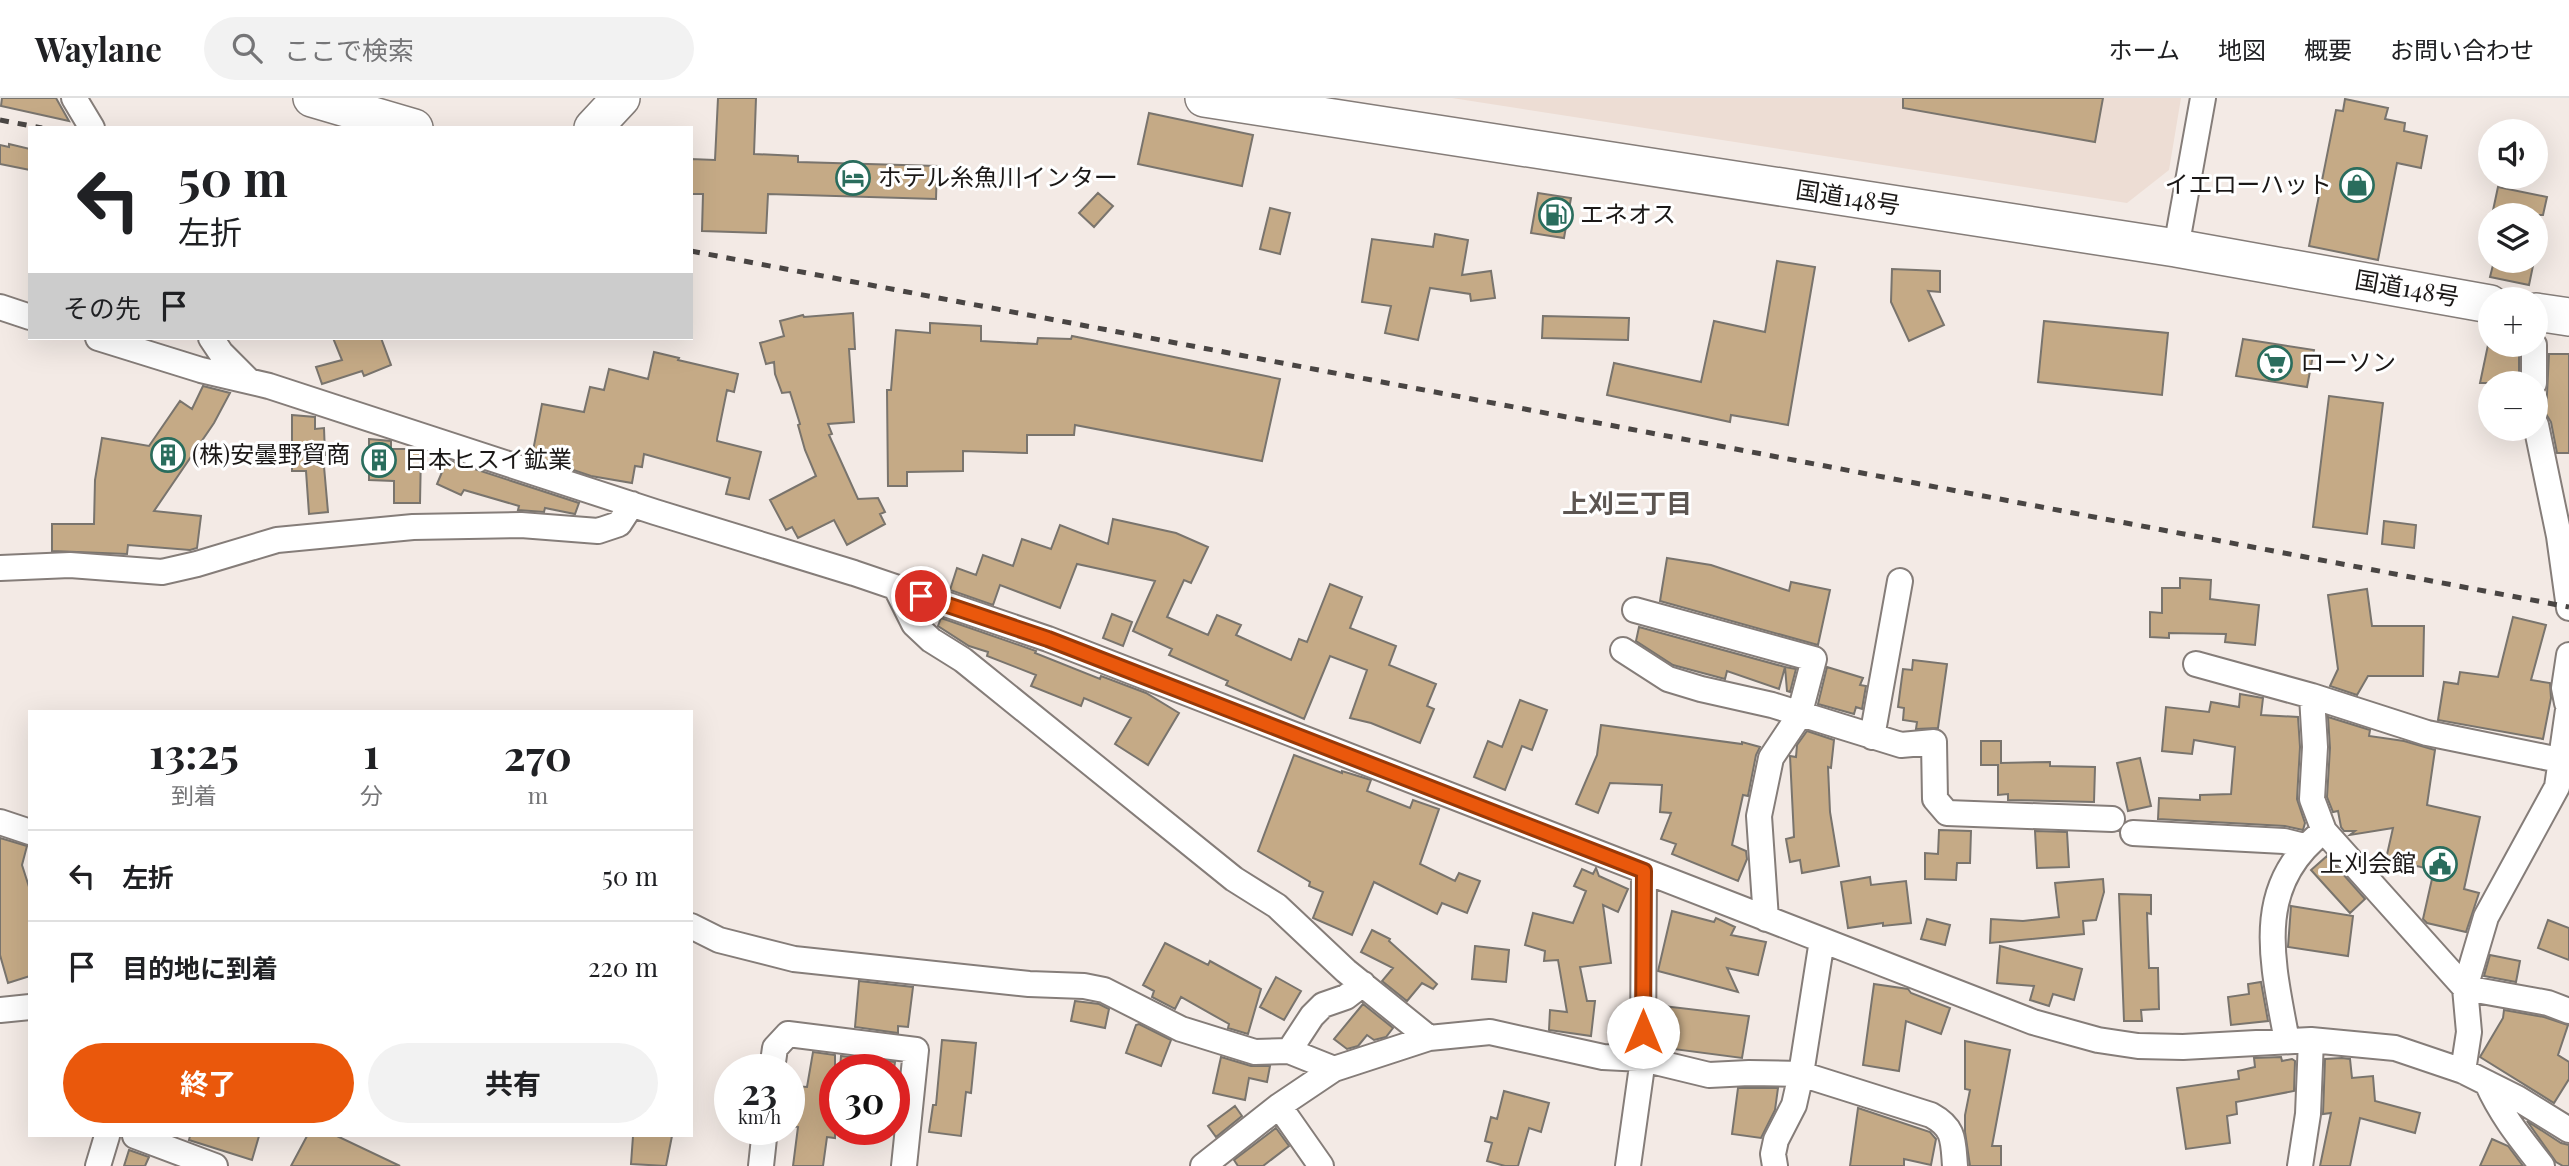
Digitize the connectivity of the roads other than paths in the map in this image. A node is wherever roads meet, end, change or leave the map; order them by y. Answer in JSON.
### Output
{"nodes":[{"id":1,"x":74,"y":98,"type":"edge"},
{"id":2,"x":312,"y":98,"type":"edge"},
{"id":3,"x":621,"y":98,"type":"edge"},
{"id":4,"x":1204,"y":98,"type":"edge"},
{"id":5,"x":2203,"y":98,"type":"edge"},
{"id":6,"x":91,"y":126,"type":"edge"},
{"id":7,"x":407,"y":126,"type":"edge"},
{"id":8,"x":595,"y":126,"type":"edge"},
{"id":9,"x":2176,"y":248,"type":"junction"},
{"id":10,"x":2478,"y":302,"type":"edge"},
{"id":11,"x":0,"y":307,"type":"edge"},
{"id":12,"x":2548,"y":314,"type":"edge"},
{"id":13,"x":28,"y":316,"type":"edge"},
{"id":14,"x":2569,"y":317,"type":"edge"},
{"id":15,"x":104,"y":340,"type":"edge"},
{"id":16,"x":212,"y":340,"type":"edge"},
{"id":17,"x":250,"y":381,"type":"junction"},
{"id":18,"x":2539,"y":441,"type":"edge"},
{"id":19,"x":632,"y":504,"type":"junction"},
{"id":20,"x":0,"y":568,"type":"edge"},
{"id":21,"x":1900,"y":582,"type":"dead end"},
{"id":22,"x":896,"y":588,"type":"junction"},
{"id":23,"x":2569,"y":608,"type":"edge"},
{"id":24,"x":1635,"y":610,"type":"dead end"},
{"id":25,"x":1623,"y":650,"type":"dead end"},
{"id":26,"x":2569,"y":655,"type":"edge"},
{"id":27,"x":2196,"y":664,"type":"dead end"},
{"id":28,"x":2312,"y":696,"type":"junction"},
{"id":29,"x":2568,"y":703,"type":"edge"},
{"id":30,"x":1800,"y":716,"type":"junction"},
{"id":31,"x":1872,"y":737,"type":"junction"},
{"id":32,"x":2559,"y":760,"type":"junction"},
{"id":33,"x":2563,"y":791,"type":"edge"},
{"id":34,"x":2112,"y":819,"type":"dead end"},
{"id":35,"x":0,"y":822,"type":"edge"},
{"id":36,"x":28,"y":831,"type":"edge"},
{"id":37,"x":2324,"y":831,"type":"junction"},
{"id":38,"x":2133,"y":832,"type":"dead end"},
{"id":39,"x":2304,"y":846,"type":"junction"},
{"id":40,"x":1644,"y":871,"type":"junction"},
{"id":41,"x":1766,"y":919,"type":"junction"},
{"id":42,"x":693,"y":927,"type":"edge"},
{"id":43,"x":1822,"y":940,"type":"junction"},
{"id":44,"x":1363,"y":984,"type":"junction"},
{"id":45,"x":2465,"y":988,"type":"junction"},
{"id":46,"x":28,"y":1007,"type":"edge"},
{"id":47,"x":0,"y":1010,"type":"edge"},
{"id":48,"x":2569,"y":1011,"type":"edge"},
{"id":49,"x":1429,"y":1038,"type":"junction"},
{"id":50,"x":2299,"y":1041,"type":"junction"},
{"id":51,"x":1289,"y":1051,"type":"junction"},
{"id":52,"x":774,"y":1054,"type":"edge"},
{"id":53,"x":1643,"y":1059,"type":"junction"},
{"id":54,"x":1334,"y":1069,"type":"junction"},
{"id":55,"x":2463,"y":1071,"type":"junction"},
{"id":56,"x":1801,"y":1074,"type":"junction"},
{"id":57,"x":2487,"y":1083,"type":"junction"},
{"id":58,"x":1279,"y":1106,"type":"junction"},
{"id":59,"x":2569,"y":1130,"type":"edge"},
{"id":60,"x":107,"y":1137,"type":"edge"},
{"id":61,"x":138,"y":1137,"type":"edge"},
{"id":62,"x":763,"y":1145,"type":"edge"},
{"id":63,"x":98,"y":1166,"type":"edge"},
{"id":64,"x":215,"y":1166,"type":"edge"},
{"id":65,"x":761,"y":1166,"type":"edge"},
{"id":66,"x":904,"y":1166,"type":"edge"},
{"id":67,"x":1203,"y":1166,"type":"edge"},
{"id":68,"x":1321,"y":1166,"type":"edge"},
{"id":69,"x":1628,"y":1166,"type":"edge"},
{"id":70,"x":1775,"y":1166,"type":"edge"},
{"id":71,"x":1955,"y":1166,"type":"edge"},
{"id":72,"x":2300,"y":1166,"type":"edge"},
{"id":73,"x":2542,"y":1166,"type":"edge"}],
"edges":[{"from":1,"to":6,"type":"street"},
{"from":2,"to":7,"type":"highway"},
{"from":3,"to":8,"type":"highway"},
{"from":4,"to":9,"type":"highway","name":"国道148号"},
{"from":5,"to":9,"type":"street"},
{"from":9,"to":10,"type":"highway","name":"国道148号"},
{"from":11,"to":13,"type":"street"},
{"from":12,"to":14,"type":"highway"},
{"from":15,"to":17,"type":"street"},
{"from":16,"to":17,"type":"street"},
{"from":17,"to":19,"type":"street"},
{"from":18,"to":23,"type":"street"},
{"from":19,"to":20,"type":"street"},
{"from":19,"to":22,"type":"street"},
{"from":21,"to":31,"type":"street"},
{"from":22,"to":40,"type":"street"},
{"from":22,"to":44,"type":"street"},
{"from":24,"to":30,"type":"street"},
{"from":25,"to":30,"type":"street"},
{"from":26,"to":29,"type":"street"},
{"from":27,"to":28,"type":"street"},
{"from":28,"to":32,"type":"street"},
{"from":28,"to":37,"type":"street"},
{"from":29,"to":32,"type":"street"},
{"from":30,"to":31,"type":"street"},
{"from":30,"to":41,"type":"street"},
{"from":31,"to":34,"type":"street"},
{"from":32,"to":33,"type":"street"},
{"from":33,"to":45,"type":"street"},
{"from":35,"to":36,"type":"street"},
{"from":37,"to":39,"type":"street"},
{"from":37,"to":45,"type":"street"},
{"from":38,"to":39,"type":"street"},
{"from":39,"to":50,"type":"street"},
{"from":40,"to":41,"type":"street"},
{"from":40,"to":53,"type":"street"},
{"from":41,"to":43,"type":"street"},
{"from":42,"to":51,"type":"street"},
{"from":43,"to":50,"type":"street"},
{"from":43,"to":56,"type":"street"},
{"from":44,"to":49,"type":"street"},
{"from":44,"to":51,"type":"street"},
{"from":45,"to":48,"type":"street"},
{"from":45,"to":55,"type":"street"},
{"from":46,"to":47,"type":"street"},
{"from":49,"to":53,"type":"street"},
{"from":49,"to":54,"type":"street"},
{"from":50,"to":55,"type":"street"},
{"from":50,"to":72,"type":"street"},
{"from":51,"to":54,"type":"street"},
{"from":52,"to":66,"type":"street"},
{"from":53,"to":56,"type":"street"},
{"from":53,"to":69,"type":"street"},
{"from":54,"to":58,"type":"street"},
{"from":55,"to":57,"type":"street"},
{"from":56,"to":70,"type":"street"},
{"from":56,"to":71,"type":"street"},
{"from":57,"to":59,"type":"street"},
{"from":57,"to":73,"type":"street"},
{"from":58,"to":67,"type":"street"},
{"from":58,"to":68,"type":"street"},
{"from":60,"to":63,"type":"street"},
{"from":61,"to":64,"type":"street"},
{"from":62,"to":65,"type":"street"}]}
